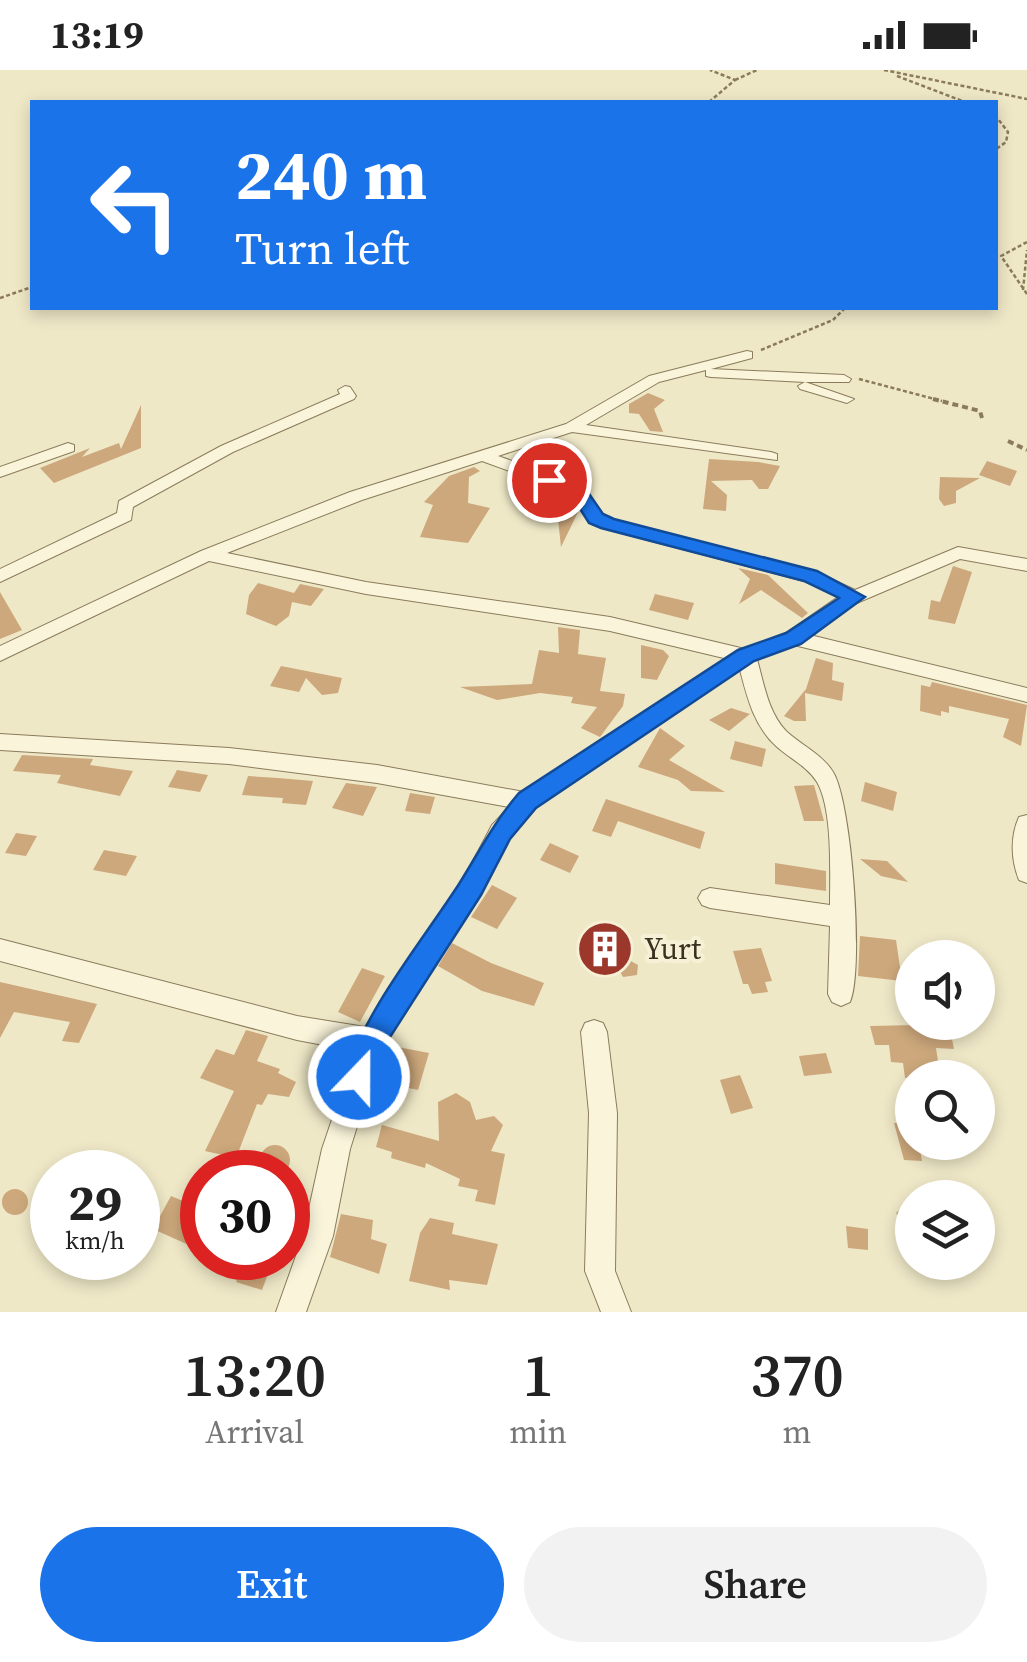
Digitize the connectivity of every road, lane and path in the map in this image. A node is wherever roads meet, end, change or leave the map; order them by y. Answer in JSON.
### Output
{"nodes":[{"id":1,"x":710,"y":70,"type":"edge"},
{"id":2,"x":757,"y":70,"type":"edge"},
{"id":3,"x":884,"y":70,"type":"edge"},
{"id":4,"x":893,"y":73,"type":"junction"},
{"id":5,"x":736,"y":80,"type":"junction"},
{"id":6,"x":1027,"y":99,"type":"edge"},
{"id":7,"x":712,"y":100,"type":"edge"},
{"id":8,"x":960,"y":100,"type":"edge"},
{"id":9,"x":998,"y":120,"type":"edge"},
{"id":10,"x":998,"y":148,"type":"edge"},
{"id":11,"x":1027,"y":242,"type":"edge"},
{"id":12,"x":1027,"y":250,"type":"edge"},
{"id":13,"x":1002,"y":256,"type":"junction"},
{"id":14,"x":1027,"y":257,"type":"edge"},
{"id":15,"x":998,"y":258,"type":"edge"},
{"id":16,"x":30,"y":288,"type":"edge"},
{"id":17,"x":1025,"y":293,"type":"edge"},
{"id":18,"x":0,"y":298,"type":"edge"},
{"id":19,"x":843,"y":310,"type":"edge"},
{"id":20,"x":747,"y":355,"type":"joint"},
{"id":21,"x":689,"y":374,"type":"junction"},
{"id":22,"x":764,"y":376,"type":"junction"},
{"id":23,"x":844,"y":379,"type":"joint"},
{"id":24,"x":344,"y":390,"type":"dead end"},
{"id":25,"x":847,"y":399,"type":"dead end"},
{"id":26,"x":982,"y":418,"type":"dead end"},
{"id":27,"x":571,"y":427,"type":"junction"},
{"id":28,"x":1008,"y":441,"type":"dead end"},
{"id":29,"x":68,"y":448,"type":"dead end"},
{"id":30,"x":1027,"y":450,"type":"edge"},
{"id":31,"x":480,"y":455,"type":"junction"},
{"id":32,"x":772,"y":457,"type":"dead end"},
{"id":33,"x":0,"y":472,"type":"edge"},
{"id":34,"x":207,"y":555,"type":"junction"},
{"id":35,"x":1027,"y":565,"type":"edge"},
{"id":36,"x":0,"y":576,"type":"edge"},
{"id":37,"x":855,"y":597,"type":"junction"},
{"id":38,"x":794,"y":638,"type":"junction"},
{"id":39,"x":0,"y":654,"type":"edge"},
{"id":40,"x":746,"y":656,"type":"junction"},
{"id":41,"x":1027,"y":695,"type":"edge"},
{"id":42,"x":0,"y":742,"type":"edge"},
{"id":43,"x":528,"y":800,"type":"junction"},
{"id":44,"x":1027,"y":824,"type":"edge"},
{"id":45,"x":1027,"y":873,"type":"edge"},
{"id":46,"x":710,"y":898,"type":"dead end"},
{"id":47,"x":840,"y":917,"type":"junction"},
{"id":48,"x":0,"y":950,"type":"edge"},
{"id":49,"x":841,"y":994,"type":"dead end"},
{"id":50,"x":594,"y":1032,"type":"dead end"},
{"id":51,"x":370,"y":1041,"type":"junction"},
{"id":52,"x":291,"y":1312,"type":"edge"},
{"id":53,"x":616,"y":1312,"type":"edge"}],
"edges":[{"from":1,"to":5,"type":"path"},
{"from":2,"to":5,"type":"path"},
{"from":3,"to":4,"type":"path"},
{"from":4,"to":6,"type":"path"},
{"from":4,"to":8,"type":"path"},
{"from":5,"to":7,"type":"path"},
{"from":9,"to":10,"type":"path"},
{"from":11,"to":13,"type":"path"},
{"from":12,"to":14,"type":"path"},
{"from":13,"to":15,"type":"path"},
{"from":13,"to":17,"type":"path"},
{"from":14,"to":17,"type":"path"},
{"from":16,"to":18,"type":"path"},
{"from":19,"to":20,"type":"path"},
{"from":20,"to":21,"type":"street"},
{"from":21,"to":22,"type":"street"},
{"from":21,"to":27,"type":"street"},
{"from":22,"to":23,"type":"street"},
{"from":22,"to":25,"type":"street"},
{"from":23,"to":26,"type":"path"},
{"from":24,"to":36,"type":"street"},
{"from":27,"to":31,"type":"street"},
{"from":27,"to":32,"type":"street"},
{"from":28,"to":30,"type":"path"},
{"from":29,"to":33,"type":"street"},
{"from":31,"to":34,"type":"street"},
{"from":31,"to":37,"type":"street"},
{"from":34,"to":39,"type":"street"},
{"from":34,"to":40,"type":"street"},
{"from":35,"to":37,"type":"street"},
{"from":37,"to":38,"type":"street"},
{"from":38,"to":40,"type":"street"},
{"from":38,"to":41,"type":"street"},
{"from":40,"to":43,"type":"street"},
{"from":40,"to":47,"type":"street"},
{"from":42,"to":43,"type":"street"},
{"from":43,"to":51,"type":"street"},
{"from":44,"to":45,"type":"street"},
{"from":46,"to":47,"type":"street"},
{"from":47,"to":49,"type":"street"},
{"from":48,"to":51,"type":"street"},
{"from":50,"to":53,"type":"street"},
{"from":51,"to":52,"type":"street"}]}
